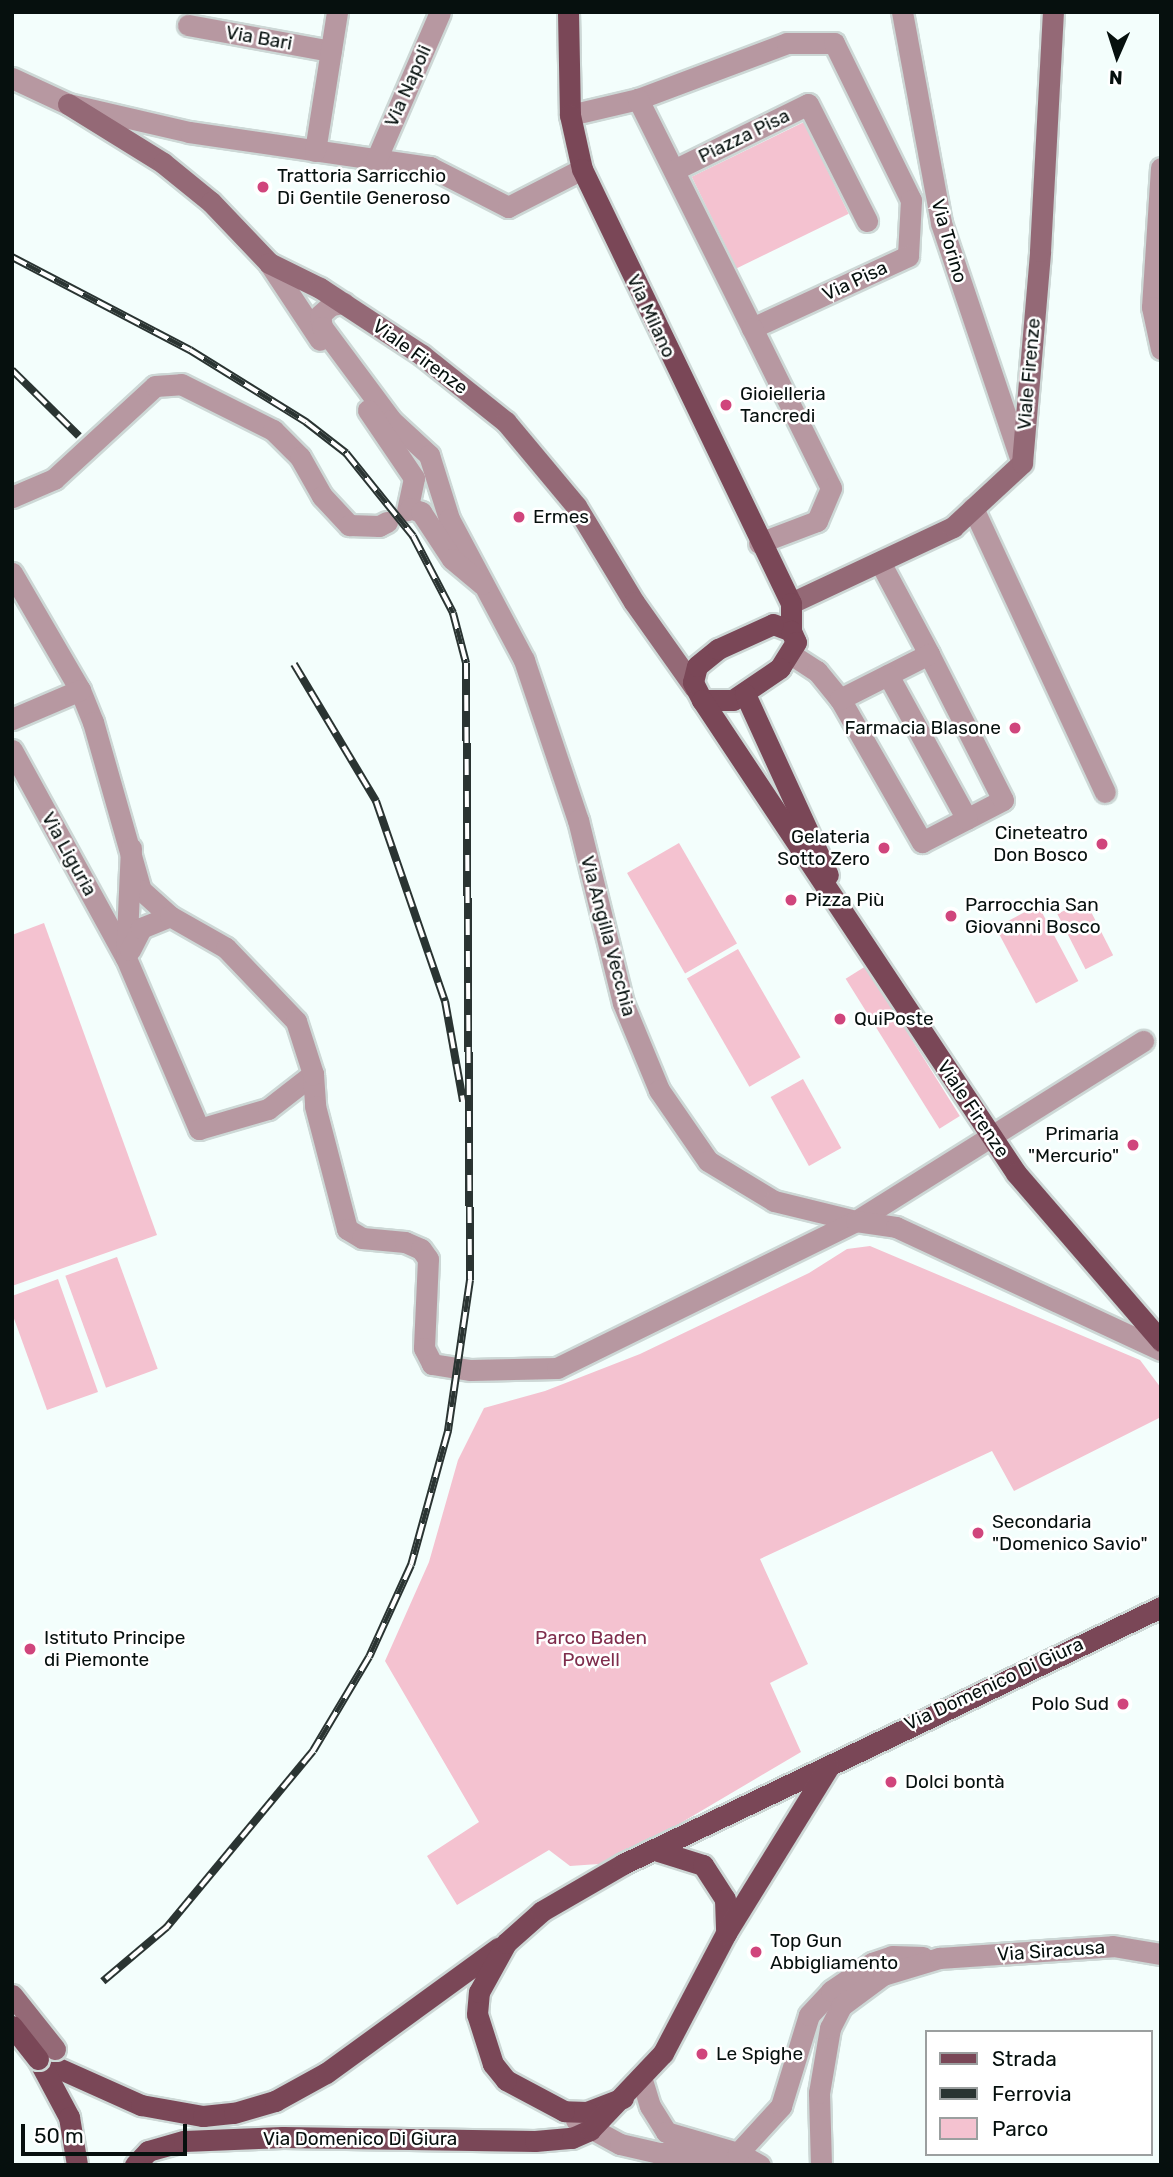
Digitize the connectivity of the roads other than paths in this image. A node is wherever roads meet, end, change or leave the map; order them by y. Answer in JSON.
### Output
{"nodes":[{"id":1,"x":337,"y":12,"type":"edge"},
{"id":2,"x":440,"y":12,"type":"edge"},
{"id":3,"x":568,"y":12,"type":"edge"},
{"id":4,"x":902,"y":12,"type":"edge"},
{"id":5,"x":1053,"y":12,"type":"edge"},
{"id":6,"x":188,"y":25,"type":"dead end"},
{"id":7,"x":331,"y":51,"type":"junction"},
{"id":8,"x":12,"y":78,"type":"edge"},
{"id":9,"x":638,"y":99,"type":"junction"},
{"id":10,"x":68,"y":104,"type":"junction"},
{"id":11,"x":570,"y":115,"type":"junction"},
{"id":12,"x":315,"y":151,"type":"junction"},
{"id":13,"x":376,"y":160,"type":"junction"},
{"id":14,"x":1161,"y":168,"type":"edge"},
{"id":15,"x":582,"y":169,"type":"junction"},
{"id":16,"x":674,"y":170,"type":"junction"},
{"id":17,"x":867,"y":221,"type":"dead end"},
{"id":18,"x":269,"y":263,"type":"junction"},
{"id":19,"x":344,"y":303,"type":"junction"},
{"id":20,"x":752,"y":328,"type":"junction"},
{"id":21,"x":1161,"y":349,"type":"edge"},
{"id":22,"x":1022,"y":463,"type":"junction"},
{"id":23,"x":12,"y":497,"type":"edge"},
{"id":24,"x":973,"y":508,"type":"junction"},
{"id":25,"x":387,"y":522,"type":"dead end"},
{"id":26,"x":759,"y":543,"type":"junction"},
{"id":27,"x":881,"y":564,"type":"junction"},
{"id":28,"x":12,"y":573,"type":"edge"},
{"id":29,"x":489,"y":589,"type":"junction"},
{"id":30,"x":791,"y":603,"type":"junction"},
{"id":31,"x":782,"y":627,"type":"junction"},
{"id":32,"x":929,"y":654,"type":"junction"},
{"id":33,"x":792,"y":655,"type":"junction"},
{"id":34,"x":888,"y":675,"type":"junction"},
{"id":35,"x":80,"y":690,"type":"junction"},
{"id":36,"x":699,"y":694,"type":"junction"},
{"id":37,"x":745,"y":694,"type":"junction"},
{"id":38,"x":840,"y":699,"type":"junction"},
{"id":39,"x":12,"y":719,"type":"edge"},
{"id":40,"x":12,"y":750,"type":"edge"},
{"id":41,"x":1105,"y":792,"type":"dead end"},
{"id":42,"x":967,"y":819,"type":"junction"},
{"id":43,"x":131,"y":848,"type":"junction"},
{"id":44,"x":170,"y":916,"type":"junction"},
{"id":45,"x":853,"y":931,"type":"junction"},
{"id":46,"x":125,"y":958,"type":"junction"},
{"id":47,"x":1143,"y":1041,"type":"dead end"},
{"id":48,"x":313,"y":1074,"type":"junction"},
{"id":49,"x":990,"y":1134,"type":"junction"},
{"id":50,"x":856,"y":1221,"type":"junction"},
{"id":51,"x":1161,"y":1341,"type":"edge"},
{"id":52,"x":1161,"y":1350,"type":"edge"},
{"id":53,"x":1161,"y":1607,"type":"edge"},
{"id":54,"x":830,"y":1766,"type":"junction"},
{"id":55,"x":658,"y":1852,"type":"junction"},
{"id":56,"x":726,"y":1933,"type":"junction"},
{"id":57,"x":506,"y":1943,"type":"junction"},
{"id":58,"x":1161,"y":1954,"type":"edge"},
{"id":59,"x":939,"y":1958,"type":"junction"},
{"id":60,"x":12,"y":1995,"type":"edge"},
{"id":61,"x":12,"y":2026,"type":"edge"},
{"id":62,"x":46,"y":2054,"type":"junction"},
{"id":63,"x":642,"y":2080,"type":"junction"},
{"id":64,"x":623,"y":2098,"type":"junction"},
{"id":65,"x":564,"y":2112,"type":"junction"},
{"id":66,"x":590,"y":2130,"type":"junction"},
{"id":67,"x":736,"y":2159,"type":"edge"},
{"id":68,"x":77,"y":2165,"type":"edge"},
{"id":69,"x":135,"y":2165,"type":"edge"},
{"id":70,"x":760,"y":2165,"type":"edge"},
{"id":71,"x":821,"y":2165,"type":"edge"}],
"edges":[{"from":1,"to":7,"type":"street"},
{"from":2,"to":13,"type":"street","name":"Via Napoli"},
{"from":3,"to":11,"type":"main road","name":"Via Milano"},
{"from":4,"to":22,"type":"street","name":"Via Torino"},
{"from":5,"to":22,"type":"main road","name":"Viale Firenze"},
{"from":6,"to":7,"type":"street","name":"Via Bari"},
{"from":7,"to":12,"type":"street"},
{"from":8,"to":10,"type":"street"},
{"from":9,"to":11,"type":"street","name":"Via Pisa"},
{"from":9,"to":16,"type":"street"},
{"from":9,"to":20,"type":"street","name":"Via Pisa"},
{"from":10,"to":12,"type":"street"},
{"from":10,"to":18,"type":"main road","name":"Viale Firenze"},
{"from":11,"to":15,"type":"main road","name":"Via Milano"},
{"from":12,"to":13,"type":"street"},
{"from":13,"to":15,"type":"street"},
{"from":14,"to":21,"type":"street"},
{"from":15,"to":26,"type":"main road","name":"Via Milano"},
{"from":16,"to":17,"type":"street","name":"Piazza Pisa"},
{"from":16,"to":20,"type":"street"},
{"from":18,"to":19,"type":"main road","name":"Viale Firenze"},
{"from":18,"to":29,"type":"street","name":"Via Angilla Vecchia"},
{"from":19,"to":29,"type":"street","name":"Via Angilla Vecchia"},
{"from":19,"to":36,"type":"main road","name":"Viale Firenze"},
{"from":20,"to":26,"type":"street"},
{"from":22,"to":24,"type":"main road"},
{"from":23,"to":25,"type":"street"},
{"from":24,"to":27,"type":"main road"},
{"from":24,"to":41,"type":"street"},
{"from":26,"to":30,"type":"main road","name":"Via Milano"},
{"from":27,"to":30,"type":"main road"},
{"from":27,"to":32,"type":"street"},
{"from":28,"to":35,"type":"street"},
{"from":29,"to":50,"type":"street","name":"Via Angilla Vecchia"},
{"from":30,"to":31,"type":"main road","name":"Via Milano"},
{"from":31,"to":33,"type":"main road","name":"Via Milano"},
{"from":31,"to":36,"type":"main road"},
{"from":32,"to":34,"type":"street"},
{"from":32,"to":42,"type":"street"},
{"from":33,"to":37,"type":"main road"},
{"from":33,"to":38,"type":"street"},
{"from":34,"to":38,"type":"street"},
{"from":34,"to":42,"type":"street"},
{"from":35,"to":39,"type":"street"},
{"from":35,"to":43,"type":"street"},
{"from":36,"to":37,"type":"main road"},
{"from":36,"to":45,"type":"main road","name":"Viale Firenze"},
{"from":37,"to":45,"type":"main road","name":"Viale Firenze"},
{"from":38,"to":42,"type":"street"},
{"from":40,"to":46,"type":"street","name":"Via Liguria"},
{"from":43,"to":44,"type":"street"},
{"from":43,"to":46,"type":"street"},
{"from":44,"to":46,"type":"street"},
{"from":44,"to":48,"type":"street"},
{"from":45,"to":49,"type":"main road","name":"Viale Firenze"},
{"from":46,"to":48,"type":"street","name":"Via Liguria"},
{"from":47,"to":49,"type":"street"},
{"from":48,"to":50,"type":"street"},
{"from":49,"to":50,"type":"street"},
{"from":49,"to":51,"type":"main road","name":"Viale Firenze"},
{"from":50,"to":52,"type":"street","name":"Via Angilla Vecchia"},
{"from":53,"to":54,"type":"main road","name":"Via Domenico Di Giura"},
{"from":54,"to":55,"type":"main road","name":"Via Domenico Di Giura"},
{"from":54,"to":56,"type":"main road","name":"Via Domenico Di Giura"},
{"from":55,"to":56,"type":"main road"},
{"from":55,"to":57,"type":"main road","name":"Via Domenico Di Giura"},
{"from":56,"to":63,"type":"main road","name":"Via Domenico Di Giura"},
{"from":57,"to":62,"type":"main road"},
{"from":57,"to":65,"type":"main road","name":"Via Domenico Di Giura"},
{"from":58,"to":59,"type":"street","name":"Via Siracusa"},
{"from":59,"to":67,"type":"street","name":"Via Siracusa"},
{"from":59,"to":71,"type":"street","name":"Via Siracusa"},
{"from":60,"to":62,"type":"main road","bridge":true},
{"from":61,"to":62,"type":"main road","bridge":true},
{"from":62,"to":68,"type":"main road"},
{"from":63,"to":64,"type":"main road","name":"Via Domenico Di Giura"},
{"from":63,"to":67,"type":"street"},
{"from":64,"to":65,"type":"main road","name":"Via Domenico Di Giura"},
{"from":64,"to":66,"type":"main road","name":"Via Domenico Di Giura"},
{"from":65,"to":66,"type":"street","name":"Via Domenico Di Giura"},
{"from":66,"to":67,"type":"street","name":"Via Domenico Di Giura"},
{"from":66,"to":69,"type":"main road","name":"Via Domenico Di Giura"},
{"from":67,"to":70,"type":"street"}]}
